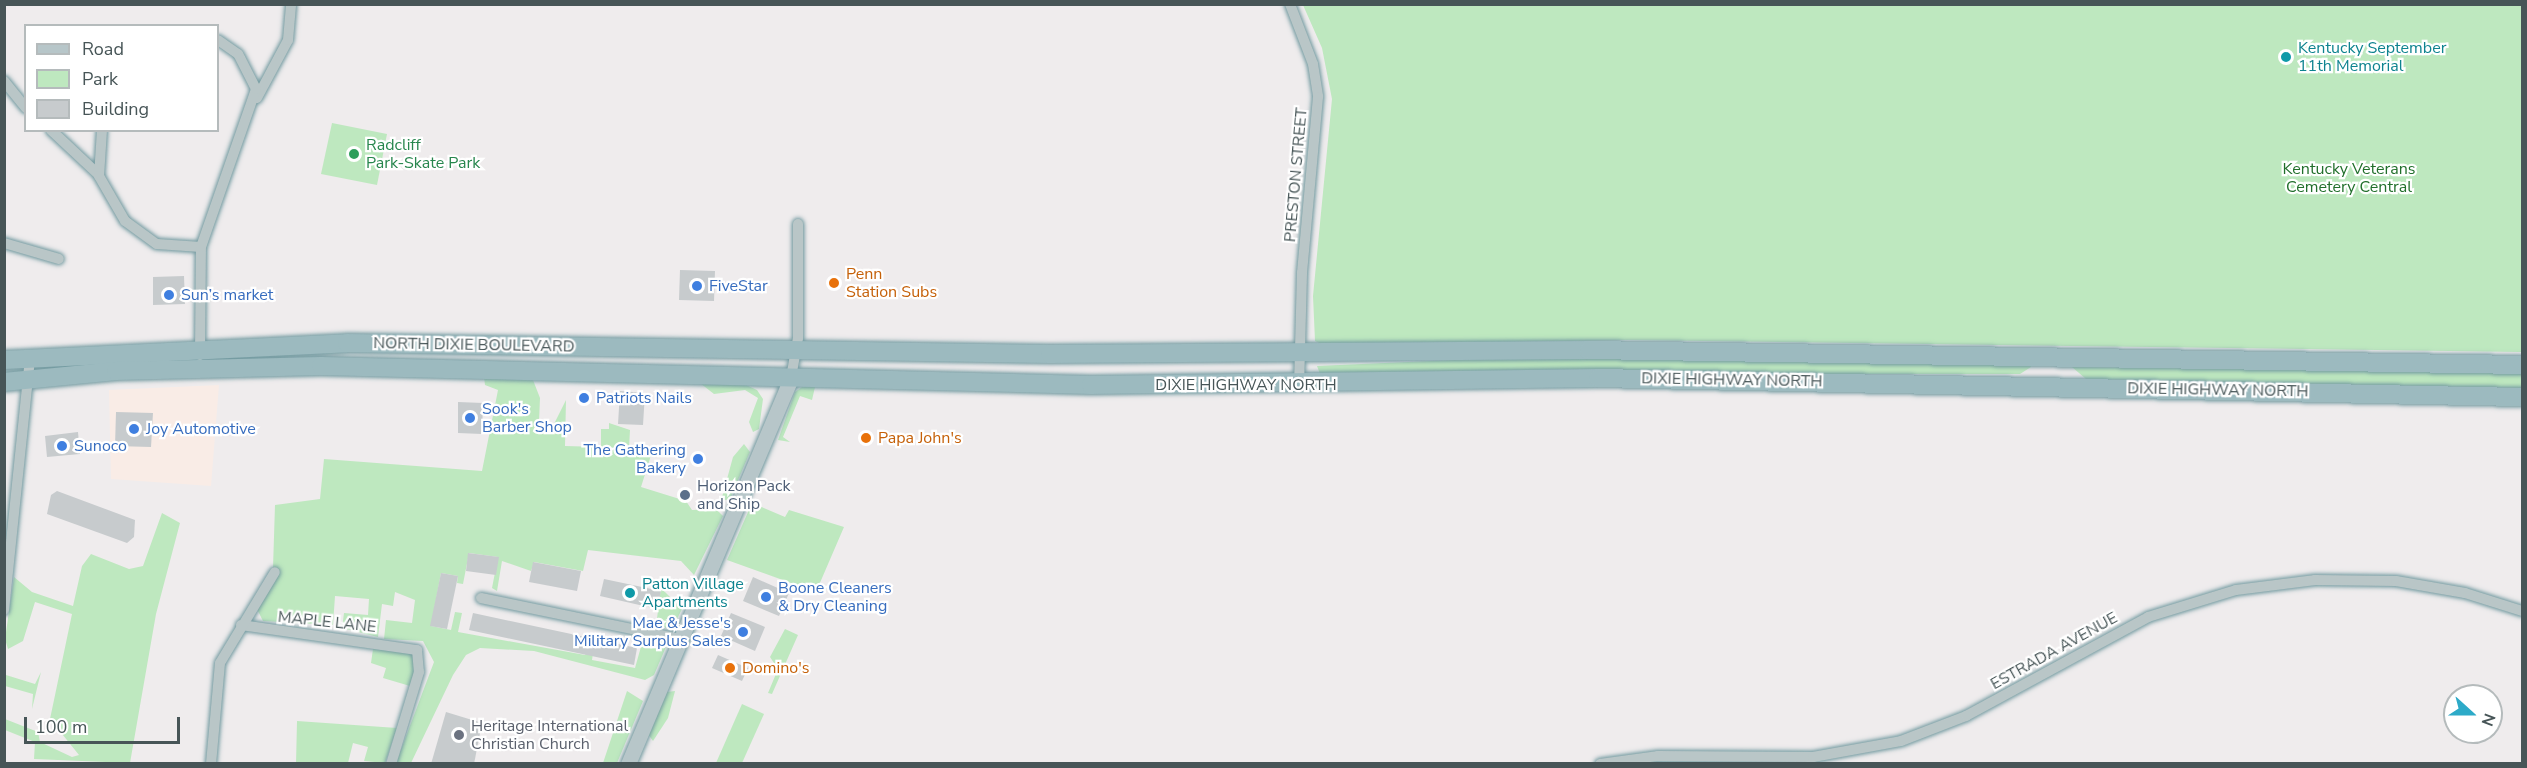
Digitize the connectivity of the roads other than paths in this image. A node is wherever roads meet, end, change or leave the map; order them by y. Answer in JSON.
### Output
{"nodes":[{"id":1,"x":291,"y":4,"type":"edge"},
{"id":2,"x":1290,"y":4,"type":"edge"},
{"id":3,"x":219,"y":41,"type":"edge"},
{"id":4,"x":4,"y":81,"type":"edge"},
{"id":5,"x":256,"y":100,"type":"junction"},
{"id":6,"x":24,"y":106,"type":"edge"},
{"id":7,"x":53,"y":132,"type":"edge"},
{"id":8,"x":102,"y":132,"type":"edge"},
{"id":9,"x":99,"y":176,"type":"junction"},
{"id":10,"x":798,"y":224,"type":"dead end"},
{"id":11,"x":4,"y":243,"type":"edge"},
{"id":12,"x":201,"y":248,"type":"junction"},
{"id":13,"x":59,"y":259,"type":"dead end"},
{"id":14,"x":200,"y":347,"type":"junction"},
{"id":15,"x":797,"y":351,"type":"junction"},
{"id":16,"x":944,"y":353,"type":"joint"},
{"id":17,"x":1299,"y":353,"type":"junction"},
{"id":18,"x":30,"y":357,"type":"junction"},
{"id":19,"x":4,"y":360,"type":"edge"},
{"id":20,"x":2523,"y":365,"type":"edge"},
{"id":21,"x":200,"y":368,"type":"junction"},
{"id":22,"x":791,"y":378,"type":"junction"},
{"id":23,"x":30,"y":379,"type":"junction"},
{"id":24,"x":942,"y":381,"type":"joint"},
{"id":25,"x":4,"y":382,"type":"edge"},
{"id":26,"x":1299,"y":385,"type":"junction"},
{"id":27,"x":2523,"y":397,"type":"edge"},
{"id":28,"x":275,"y":572,"type":"dead end"},
{"id":29,"x":481,"y":598,"type":"dead end"},
{"id":30,"x":4,"y":610,"type":"edge"},
{"id":31,"x":2523,"y":611,"type":"edge"},
{"id":32,"x":241,"y":625,"type":"junction"},
{"id":33,"x":681,"y":639,"type":"junction"},
{"id":34,"x":1720,"y":759,"type":"edge"},
{"id":35,"x":211,"y":764,"type":"edge"},
{"id":36,"x":391,"y":764,"type":"edge"},
{"id":37,"x":628,"y":764,"type":"edge"},
{"id":38,"x":1600,"y":764,"type":"edge"}],
"edges":[{"from":1,"to":5,"type":"street"},
{"from":2,"to":17,"type":"street","name":"PRESTON STREET"},
{"from":3,"to":5,"type":"street"},
{"from":4,"to":6,"type":"street"},
{"from":5,"to":12,"type":"street"},
{"from":7,"to":9,"type":"street"},
{"from":8,"to":9,"type":"street"},
{"from":9,"to":12,"type":"street"},
{"from":10,"to":15,"type":"street"},
{"from":11,"to":13,"type":"street"},
{"from":12,"to":14,"type":"street"},
{"from":14,"to":15,"type":"highway","name":"NORTH DIXIE BOULEVARD"},
{"from":14,"to":18,"type":"highway","name":"NORTH DIXIE BOULEVARD"},
{"from":14,"to":21,"type":"street"},
{"from":15,"to":16,"type":"highway","name":"NORTH DIXIE BOULEVARD"},
{"from":15,"to":22,"type":"street"},
{"from":16,"to":17,"type":"highway","name":"DIXIE HIGHWAY NORTH"},
{"from":17,"to":20,"type":"highway","name":"DIXIE HIGHWAY NORTH"},
{"from":17,"to":26,"type":"street","name":"PRESTON STREET"},
{"from":18,"to":19,"type":"highway","name":"NORTH DIXIE BOULEVARD"},
{"from":18,"to":23,"type":"street"},
{"from":21,"to":22,"type":"highway","name":"NORTH DIXIE BOULEVARD"},
{"from":21,"to":23,"type":"highway","name":"NORTH DIXIE BOULEVARD"},
{"from":22,"to":24,"type":"highway","name":"NORTH DIXIE BOULEVARD"},
{"from":22,"to":33,"type":"main road"},
{"from":23,"to":25,"type":"highway","name":"NORTH DIXIE BOULEVARD"},
{"from":23,"to":30,"type":"street"},
{"from":24,"to":26,"type":"highway","name":"DIXIE HIGHWAY NORTH"},
{"from":26,"to":27,"type":"highway","name":"DIXIE HIGHWAY NORTH"},
{"from":28,"to":32,"type":"street"},
{"from":29,"to":33,"type":"street"},
{"from":31,"to":34,"type":"street","name":"ESTRADA AVENUE"},
{"from":32,"to":35,"type":"street"},
{"from":32,"to":36,"type":"street","name":"MAPLE LANE"},
{"from":33,"to":37,"type":"main road"},
{"from":34,"to":38,"type":"street","name":"ESTRADA AVENUE"}]}
